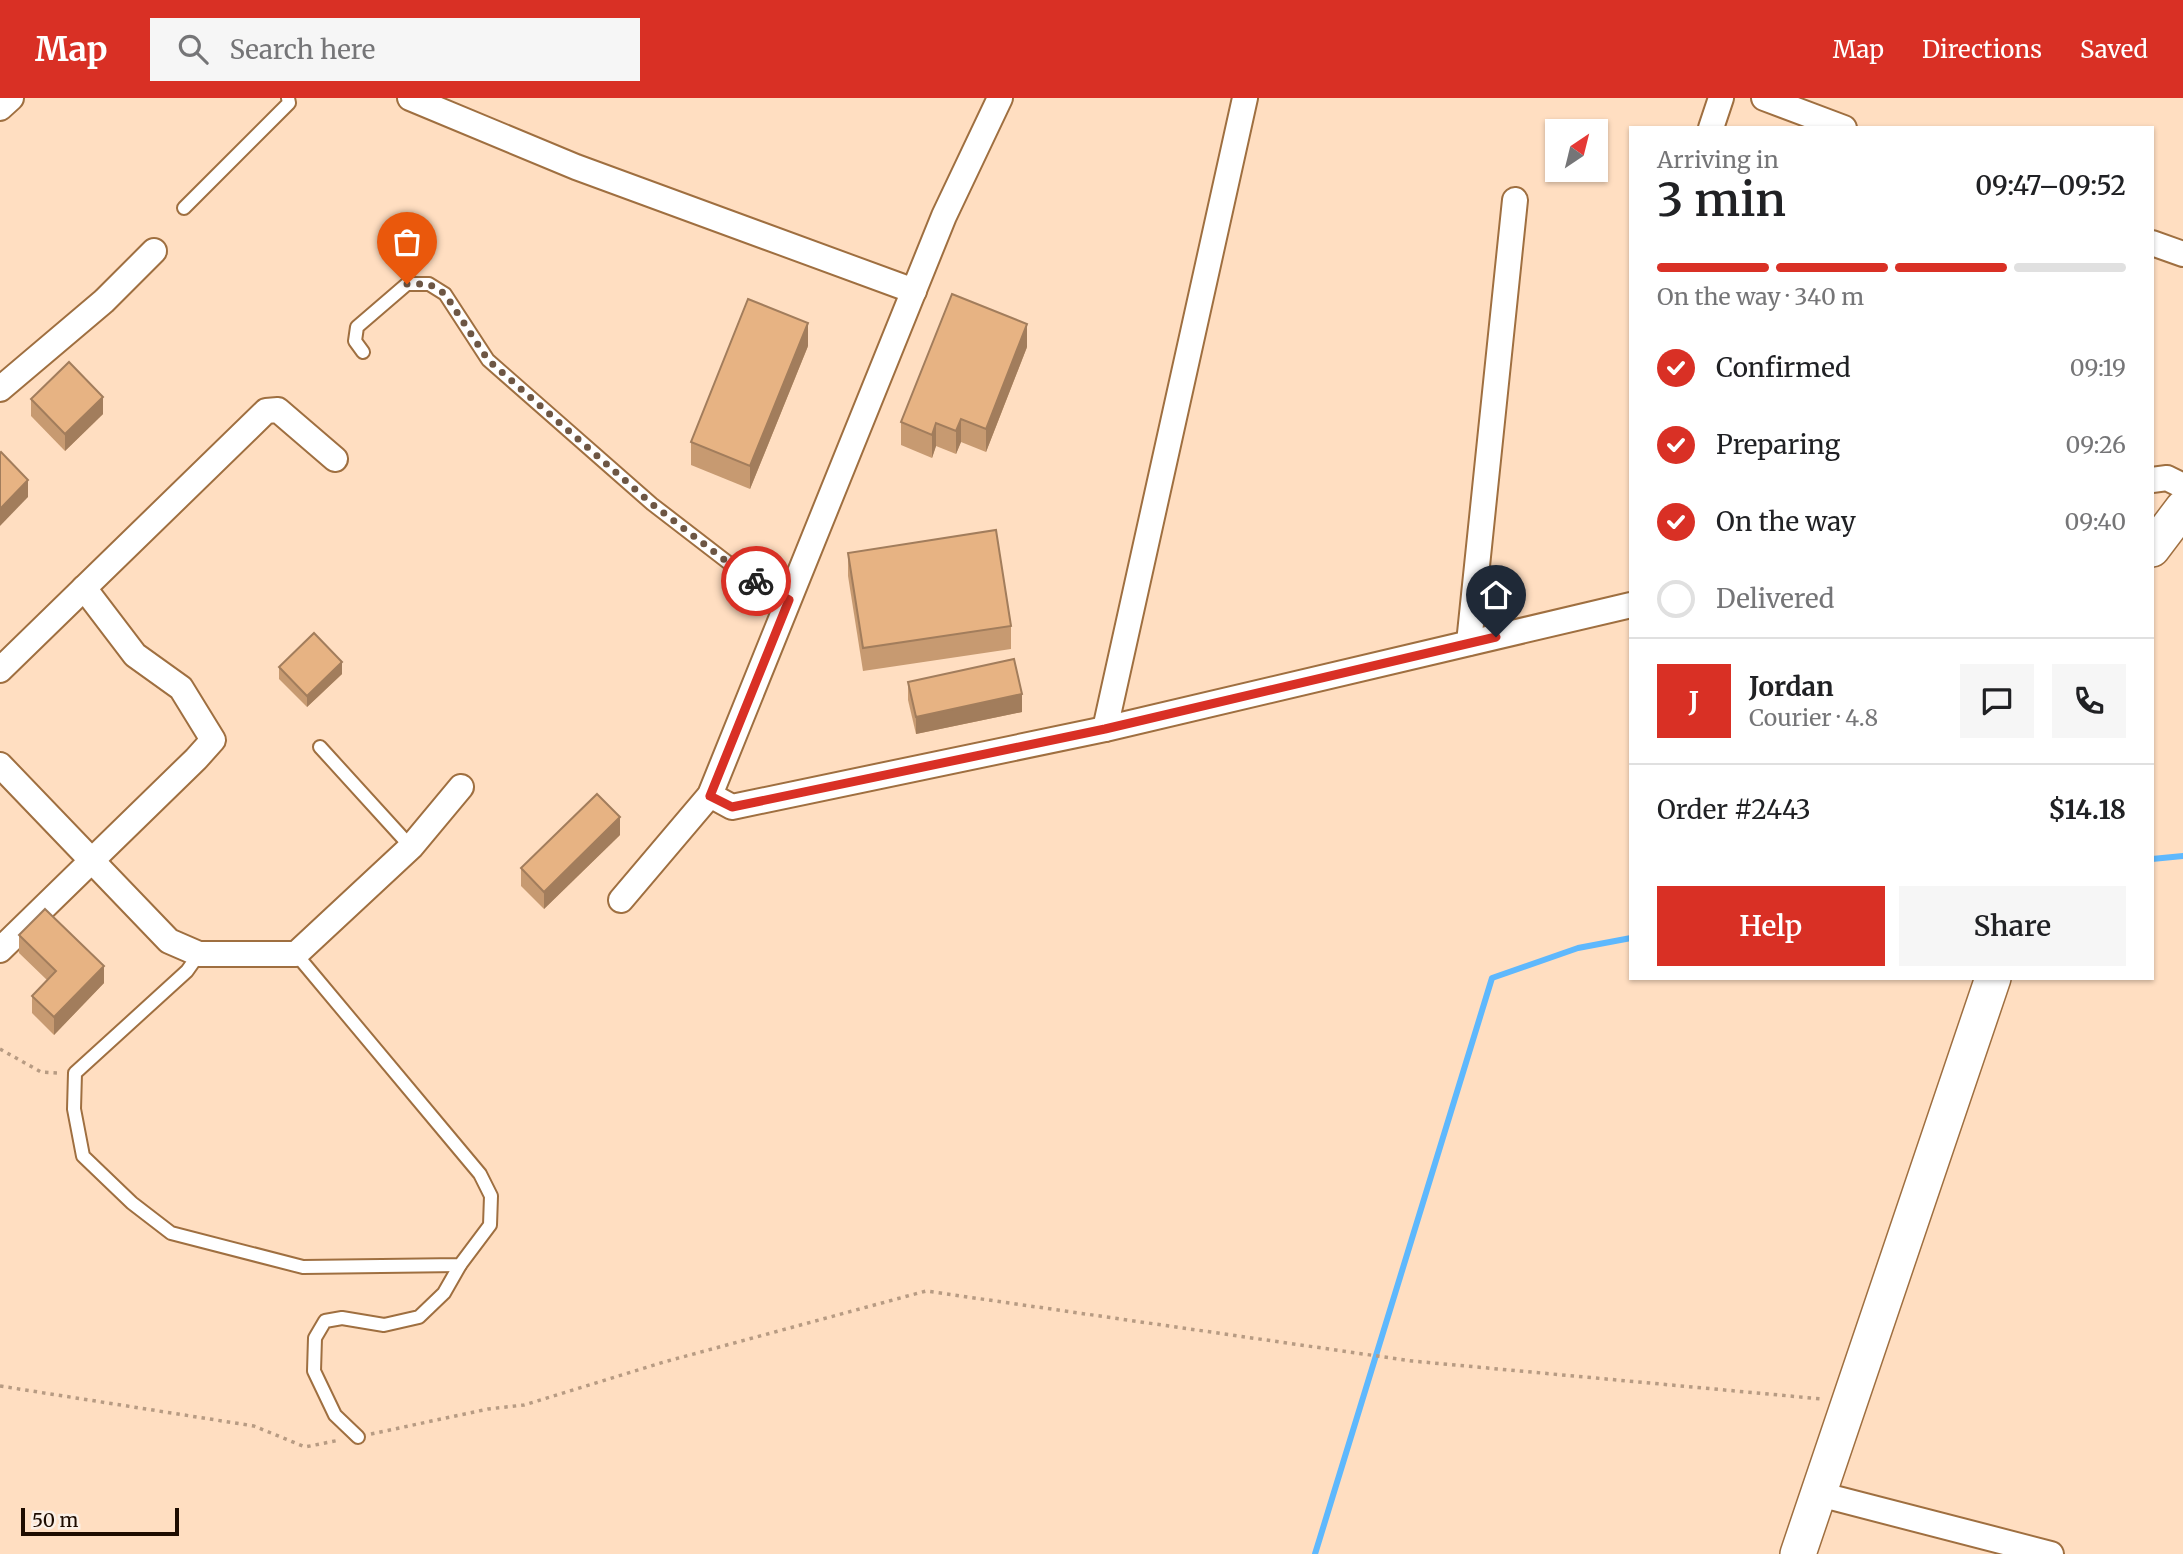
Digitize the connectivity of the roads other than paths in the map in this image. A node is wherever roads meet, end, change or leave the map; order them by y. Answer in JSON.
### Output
{"nodes":[{"id":1,"x":11,"y":98,"type":"edge"},
{"id":2,"x":288,"y":98,"type":"edge"},
{"id":3,"x":410,"y":98,"type":"edge"},
{"id":4,"x":1000,"y":98,"type":"edge"},
{"id":5,"x":1245,"y":98,"type":"edge"},
{"id":6,"x":1721,"y":98,"type":"edge"},
{"id":7,"x":1764,"y":98,"type":"edge"},
{"id":8,"x":0,"y":108,"type":"edge"},
{"id":9,"x":1712,"y":126,"type":"edge"},
{"id":10,"x":1839,"y":126,"type":"edge"},
{"id":11,"x":1515,"y":200,"type":"dead end"},
{"id":12,"x":184,"y":208,"type":"dead end"},
{"id":13,"x":2154,"y":244,"type":"edge"},
{"id":14,"x":155,"y":251,"type":"dead end"},
{"id":15,"x":2183,"y":254,"type":"edge"},
{"id":16,"x":914,"y":291,"type":"junction"},
{"id":17,"x":363,"y":352,"type":"dead end"},
{"id":18,"x":0,"y":389,"type":"edge"},
{"id":19,"x":335,"y":459,"type":"dead end"},
{"id":20,"x":2154,"y":480,"type":"edge"},
{"id":21,"x":2183,"y":486,"type":"edge"},
{"id":22,"x":2183,"y":508,"type":"edge"},
{"id":23,"x":2154,"y":546,"type":"edge"},
{"id":24,"x":84,"y":588,"type":"junction"},
{"id":25,"x":789,"y":600,"type":"junction"},
{"id":26,"x":1629,"y":605,"type":"edge"},
{"id":27,"x":1469,"y":643,"type":"junction"},
{"id":28,"x":0,"y":670,"type":"edge"},
{"id":29,"x":1105,"y":729,"type":"junction"},
{"id":30,"x":320,"y":747,"type":"dead end"},
{"id":31,"x":0,"y":765,"type":"edge"},
{"id":32,"x":461,"y":786,"type":"dead end"},
{"id":33,"x":710,"y":796,"type":"junction"},
{"id":34,"x":411,"y":847,"type":"junction"},
{"id":35,"x":91,"y":860,"type":"junction"},
{"id":36,"x":621,"y":900,"type":"dead end"},
{"id":37,"x":0,"y":950,"type":"edge"},
{"id":38,"x":199,"y":954,"type":"junction"},
{"id":39,"x":296,"y":954,"type":"junction"},
{"id":40,"x":1992,"y":980,"type":"edge"},
{"id":41,"x":460,"y":1265,"type":"junction"},
{"id":42,"x":358,"y":1437,"type":"road end"},
{"id":43,"x":1819,"y":1494,"type":"junction"},
{"id":44,"x":1994,"y":1547,"type":"edge"},
{"id":45,"x":1798,"y":1554,"type":"edge"},
{"id":46,"x":2051,"y":1554,"type":"edge"}],
"edges":[{"from":1,"to":8,"type":"street"},
{"from":2,"to":12,"type":"lane"},
{"from":3,"to":16,"type":"street"},
{"from":4,"to":16,"type":"street"},
{"from":5,"to":29,"type":"street"},
{"from":6,"to":9,"type":"street"},
{"from":7,"to":10,"type":"street"},
{"from":11,"to":27,"type":"street"},
{"from":13,"to":15,"type":"street"},
{"from":14,"to":18,"type":"street"},
{"from":16,"to":25,"type":"street"},
{"from":17,"to":25,"type":"lane"},
{"from":19,"to":24,"type":"street"},
{"from":20,"to":21,"type":"street"},
{"from":22,"to":23,"type":"street"},
{"from":24,"to":28,"type":"street"},
{"from":24,"to":35,"type":"street"},
{"from":25,"to":33,"type":"street"},
{"from":26,"to":27,"type":"street"},
{"from":27,"to":29,"type":"street"},
{"from":29,"to":33,"type":"street"},
{"from":30,"to":34,"type":"lane"},
{"from":31,"to":35,"type":"street"},
{"from":32,"to":34,"type":"street"},
{"from":33,"to":36,"type":"street"},
{"from":34,"to":39,"type":"street"},
{"from":35,"to":37,"type":"street"},
{"from":35,"to":38,"type":"street"},
{"from":38,"to":39,"type":"street"},
{"from":38,"to":41,"type":"lane"},
{"from":39,"to":41,"type":"lane"},
{"from":40,"to":43,"type":"street"},
{"from":41,"to":42,"type":"lane"},
{"from":43,"to":44,"type":"street"},
{"from":43,"to":45,"type":"street"},
{"from":44,"to":46,"type":"street"}]}
